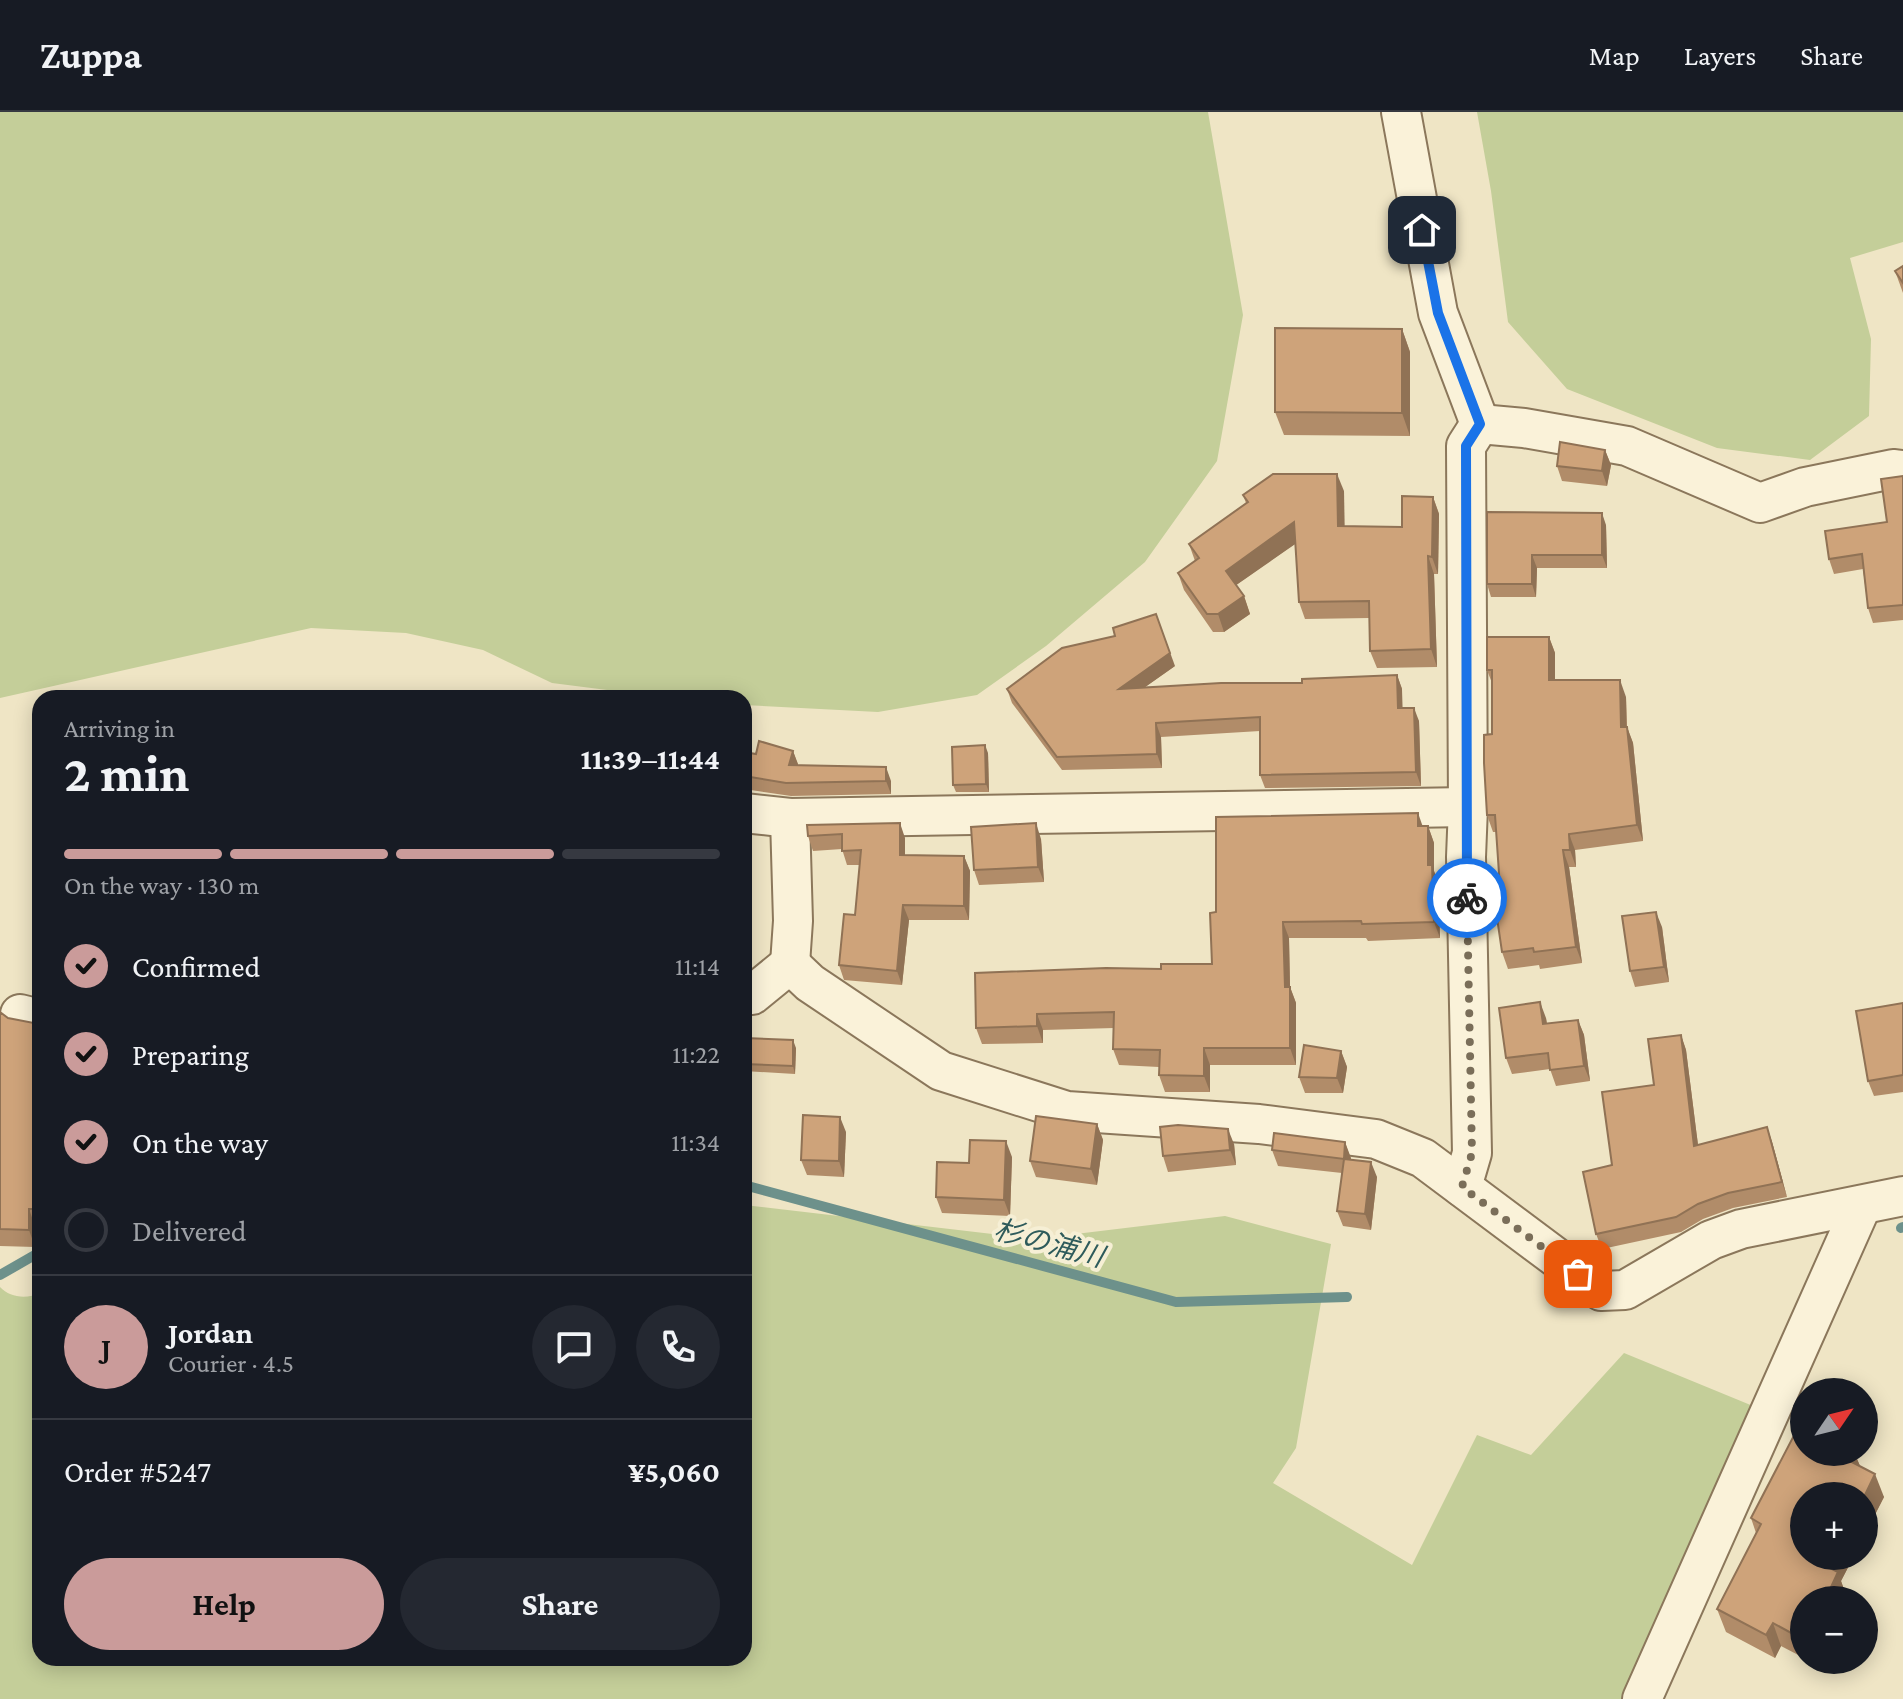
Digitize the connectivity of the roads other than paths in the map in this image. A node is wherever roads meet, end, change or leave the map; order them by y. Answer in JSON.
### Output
{"nodes":[{"id":1,"x":1401,"y":112,"type":"edge"},
{"id":2,"x":1480,"y":424,"type":"junction"},
{"id":3,"x":1903,"y":470,"type":"edge"},
{"id":4,"x":1468,"y":807,"type":"junction"},
{"id":5,"x":752,"y":814,"type":"edge"},
{"id":6,"x":790,"y":818,"type":"junction"},
{"id":7,"x":790,"y":964,"type":"junction"},
{"id":8,"x":752,"y":995,"type":"edge"},
{"id":9,"x":1462,"y":1187,"type":"junction"},
{"id":10,"x":1903,"y":1196,"type":"edge"},
{"id":11,"x":1862,"y":1205,"type":"junction"},
{"id":12,"x":1642,"y":1699,"type":"edge"}],
"edges":[{"from":1,"to":2,"type":"street"},
{"from":2,"to":3,"type":"street"},
{"from":2,"to":4,"type":"street"},
{"from":4,"to":6,"type":"street"},
{"from":4,"to":9,"type":"street"},
{"from":5,"to":6,"type":"street"},
{"from":6,"to":7,"type":"street"},
{"from":7,"to":8,"type":"street"},
{"from":7,"to":9,"type":"street"},
{"from":9,"to":11,"type":"street"},
{"from":10,"to":11,"type":"street"},
{"from":11,"to":12,"type":"street"}]}
